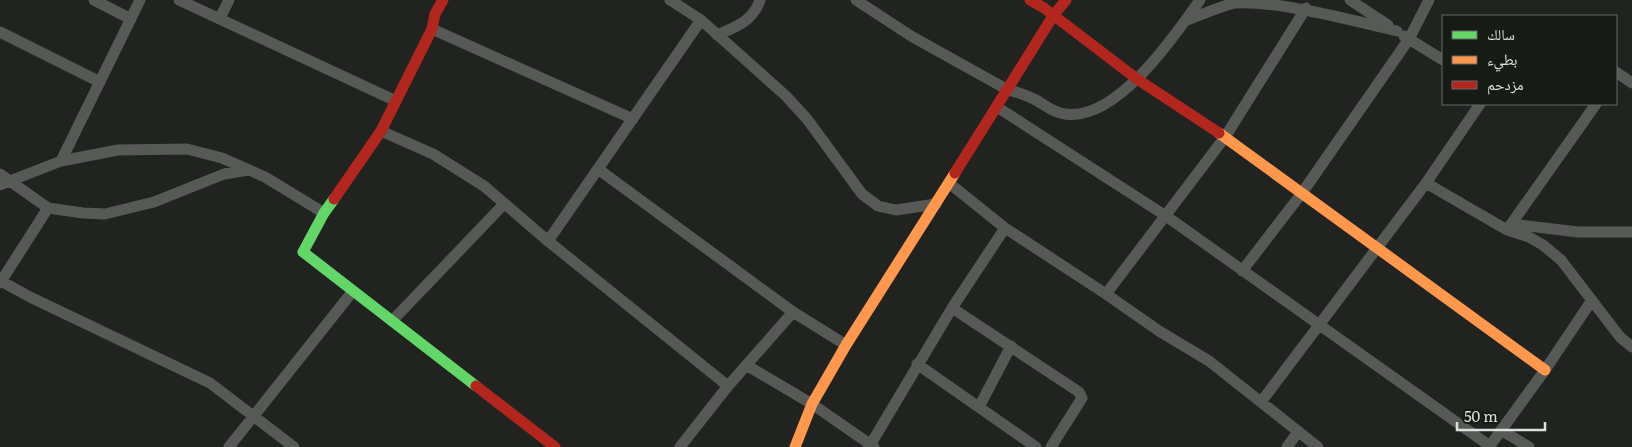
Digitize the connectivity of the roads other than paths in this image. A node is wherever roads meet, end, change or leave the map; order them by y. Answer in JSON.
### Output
{"nodes":[{"id":1,"x":94,"y":0,"type":"edge"},
{"id":2,"x":140,"y":0,"type":"edge"},
{"id":3,"x":179,"y":0,"type":"edge"},
{"id":4,"x":229,"y":0,"type":"edge"},
{"id":5,"x":443,"y":0,"type":"edge"},
{"id":6,"x":670,"y":0,"type":"edge"},
{"id":7,"x":760,"y":0,"type":"edge"},
{"id":8,"x":856,"y":0,"type":"edge"},
{"id":9,"x":1030,"y":0,"type":"edge"},
{"id":10,"x":1066,"y":0,"type":"edge"},
{"id":11,"x":1200,"y":0,"type":"edge"},
{"id":12,"x":1350,"y":0,"type":"edge"},
{"id":13,"x":1429,"y":0,"type":"edge"},
{"id":14,"x":1306,"y":8,"type":"junction"},
{"id":15,"x":1053,"y":16,"type":"junction"},
{"id":16,"x":220,"y":18,"type":"junction"},
{"id":17,"x":131,"y":19,"type":"junction"},
{"id":18,"x":701,"y":20,"type":"junction"},
{"id":19,"x":1185,"y":21,"type":"junction"},
{"id":20,"x":432,"y":29,"type":"junction"},
{"id":21,"x":1397,"y":31,"type":"junction"},
{"id":22,"x":0,"y":32,"type":"edge"},
{"id":23,"x":717,"y":34,"type":"junction"},
{"id":24,"x":1409,"y":39,"type":"junction"},
{"id":25,"x":1442,"y":59,"type":"edge"},
{"id":26,"x":1617,"y":75,"type":"edge"},
{"id":27,"x":1137,"y":79,"type":"junction"},
{"id":28,"x":100,"y":82,"type":"junction"},
{"id":29,"x":1632,"y":83,"type":"edge"},
{"id":30,"x":1008,"y":90,"type":"junction"},
{"id":31,"x":396,"y":101,"type":"junction"},
{"id":32,"x":1479,"y":105,"type":"edge"},
{"id":33,"x":1595,"y":105,"type":"edge"},
{"id":34,"x":997,"y":107,"type":"junction"},
{"id":35,"x":633,"y":119,"type":"junction"},
{"id":36,"x":381,"y":131,"type":"junction"},
{"id":37,"x":1225,"y":138,"type":"junction"},
{"id":38,"x":61,"y":161,"type":"junction"},
{"id":39,"x":598,"y":169,"type":"junction"},
{"id":40,"x":249,"y":170,"type":"junction"},
{"id":41,"x":0,"y":174,"type":"edge"},
{"id":42,"x":6,"y":183,"type":"edge"},
{"id":43,"x":949,"y":183,"type":"junction"},
{"id":44,"x":1426,"y":183,"type":"junction"},
{"id":45,"x":1302,"y":193,"type":"junction"},
{"id":46,"x":504,"y":204,"type":"junction"},
{"id":47,"x":936,"y":204,"type":"junction"},
{"id":48,"x":48,"y":208,"type":"junction"},
{"id":49,"x":324,"y":213,"type":"junction"},
{"id":50,"x":1166,"y":216,"type":"junction"},
{"id":51,"x":1509,"y":227,"type":"junction"},
{"id":52,"x":1005,"y":228,"type":"junction"},
{"id":53,"x":1632,"y":232,"type":"edge"},
{"id":54,"x":548,"y":241,"type":"junction"},
{"id":55,"x":1377,"y":248,"type":"junction"},
{"id":56,"x":1242,"y":271,"type":"junction"},
{"id":57,"x":1,"y":282,"type":"edge"},
{"id":58,"x":353,"y":291,"type":"junction"},
{"id":59,"x":1106,"y":294,"type":"junction"},
{"id":60,"x":1592,"y":300,"type":"junction"},
{"id":61,"x":952,"y":308,"type":"junction"},
{"id":62,"x":793,"y":312,"type":"junction"},
{"id":63,"x":392,"y":321,"type":"junction"},
{"id":64,"x":1318,"y":324,"type":"junction"},
{"id":65,"x":846,"y":346,"type":"junction"},
{"id":66,"x":1011,"y":346,"type":"junction"},
{"id":67,"x":1632,"y":347,"type":"edge"},
{"id":68,"x":917,"y":364,"type":"junction"},
{"id":69,"x":746,"y":365,"type":"junction"},
{"id":70,"x":1545,"y":370,"type":"junction"},
{"id":71,"x":728,"y":386,"type":"junction"},
{"id":72,"x":1261,"y":402,"type":"junction"},
{"id":73,"x":812,"y":404,"type":"junction"},
{"id":74,"x":979,"y":407,"type":"junction"},
{"id":75,"x":254,"y":416,"type":"junction"},
{"id":76,"x":1502,"y":430,"type":"junction"},
{"id":77,"x":1298,"y":432,"type":"junction"},
{"id":78,"x":683,"y":446,"type":"edge"},
{"id":79,"x":871,"y":446,"type":"edge"},
{"id":80,"x":229,"y":447,"type":"edge"},
{"id":81,"x":294,"y":447,"type":"edge"},
{"id":82,"x":555,"y":447,"type":"edge"},
{"id":83,"x":795,"y":447,"type":"edge"},
{"id":84,"x":1036,"y":447,"type":"edge"},
{"id":85,"x":1051,"y":447,"type":"edge"},
{"id":86,"x":1287,"y":447,"type":"edge"},
{"id":87,"x":1318,"y":447,"type":"edge"},
{"id":88,"x":1490,"y":447,"type":"edge"},
{"id":89,"x":1529,"y":447,"type":"edge"}],
"edges":[{"from":1,"to":17,"type":"street"},
{"from":2,"to":17,"type":"street"},
{"from":3,"to":16,"type":"street"},
{"from":4,"to":16,"type":"street"},
{"from":5,"to":20,"type":"street"},
{"from":6,"to":18,"type":"street"},
{"from":7,"to":23,"type":"street"},
{"from":8,"to":30,"type":"street"},
{"from":9,"to":15,"type":"street"},
{"from":10,"to":15,"type":"street"},
{"from":11,"to":19,"type":"street"},
{"from":12,"to":21,"type":"street"},
{"from":13,"to":24,"type":"street"},
{"from":14,"to":19,"type":"street"},
{"from":14,"to":21,"type":"street"},
{"from":14,"to":37,"type":"street"},
{"from":15,"to":27,"type":"street"},
{"from":15,"to":30,"type":"street"},
{"from":16,"to":31,"type":"street"},
{"from":17,"to":28,"type":"street"},
{"from":18,"to":23,"type":"street"},
{"from":18,"to":35,"type":"street"},
{"from":19,"to":27,"type":"street"},
{"from":20,"to":31,"type":"street"},
{"from":20,"to":35,"type":"street"},
{"from":21,"to":24,"type":"street"},
{"from":22,"to":28,"type":"street"},
{"from":23,"to":47,"type":"street"},
{"from":24,"to":25,"type":"street"},
{"from":24,"to":45,"type":"street"},
{"from":26,"to":29,"type":"street"},
{"from":27,"to":30,"type":"street"},
{"from":27,"to":37,"type":"street"},
{"from":28,"to":38,"type":"street"},
{"from":30,"to":34,"type":"street"},
{"from":31,"to":36,"type":"street"},
{"from":32,"to":44,"type":"street"},
{"from":33,"to":51,"type":"street"},
{"from":34,"to":43,"type":"street"},
{"from":34,"to":50,"type":"street"},
{"from":35,"to":39,"type":"street"},
{"from":36,"to":46,"type":"street"},
{"from":36,"to":49,"type":"street"},
{"from":37,"to":45,"type":"street"},
{"from":37,"to":50,"type":"street"},
{"from":38,"to":40,"type":"street"},
{"from":38,"to":42,"type":"street"},
{"from":39,"to":54,"type":"street"},
{"from":39,"to":62,"type":"street"},
{"from":40,"to":48,"type":"street"},
{"from":40,"to":49,"type":"street"},
{"from":41,"to":42,"type":"street"},
{"from":42,"to":48,"type":"street"},
{"from":43,"to":47,"type":"street"},
{"from":43,"to":52,"type":"street"},
{"from":44,"to":51,"type":"street"},
{"from":44,"to":55,"type":"street"},
{"from":45,"to":55,"type":"street"},
{"from":45,"to":56,"type":"street"},
{"from":46,"to":54,"type":"street"},
{"from":46,"to":63,"type":"street"},
{"from":47,"to":65,"type":"street"},
{"from":48,"to":57,"type":"street"},
{"from":49,"to":58,"type":"street"},
{"from":50,"to":56,"type":"street"},
{"from":50,"to":59,"type":"street"},
{"from":51,"to":53,"type":"street"},
{"from":51,"to":60,"type":"street"},
{"from":52,"to":59,"type":"street"},
{"from":52,"to":61,"type":"street"},
{"from":54,"to":71,"type":"street"},
{"from":55,"to":64,"type":"street"},
{"from":55,"to":70,"type":"street"},
{"from":56,"to":64,"type":"street"},
{"from":57,"to":75,"type":"street"},
{"from":58,"to":63,"type":"street"},
{"from":58,"to":75,"type":"street"},
{"from":59,"to":72,"type":"street"},
{"from":60,"to":67,"type":"street"},
{"from":60,"to":70,"type":"street"},
{"from":61,"to":66,"type":"street"},
{"from":61,"to":68,"type":"street"},
{"from":62,"to":65,"type":"street"},
{"from":62,"to":69,"type":"street"},
{"from":63,"to":82,"type":"street"},
{"from":64,"to":72,"type":"street"},
{"from":64,"to":88,"type":"street"},
{"from":65,"to":73,"type":"street"},
{"from":66,"to":74,"type":"street"},
{"from":66,"to":85,"type":"street"},
{"from":68,"to":74,"type":"street"},
{"from":68,"to":79,"type":"street"},
{"from":69,"to":71,"type":"street"},
{"from":69,"to":73,"type":"street"},
{"from":70,"to":76,"type":"street"},
{"from":71,"to":78,"type":"street"},
{"from":72,"to":77,"type":"street"},
{"from":73,"to":79,"type":"street"},
{"from":73,"to":83,"type":"street"},
{"from":74,"to":84,"type":"street"},
{"from":75,"to":80,"type":"street"},
{"from":75,"to":81,"type":"street"},
{"from":76,"to":88,"type":"street"},
{"from":76,"to":89,"type":"street"},
{"from":77,"to":86,"type":"street"},
{"from":77,"to":87,"type":"street"}]}
